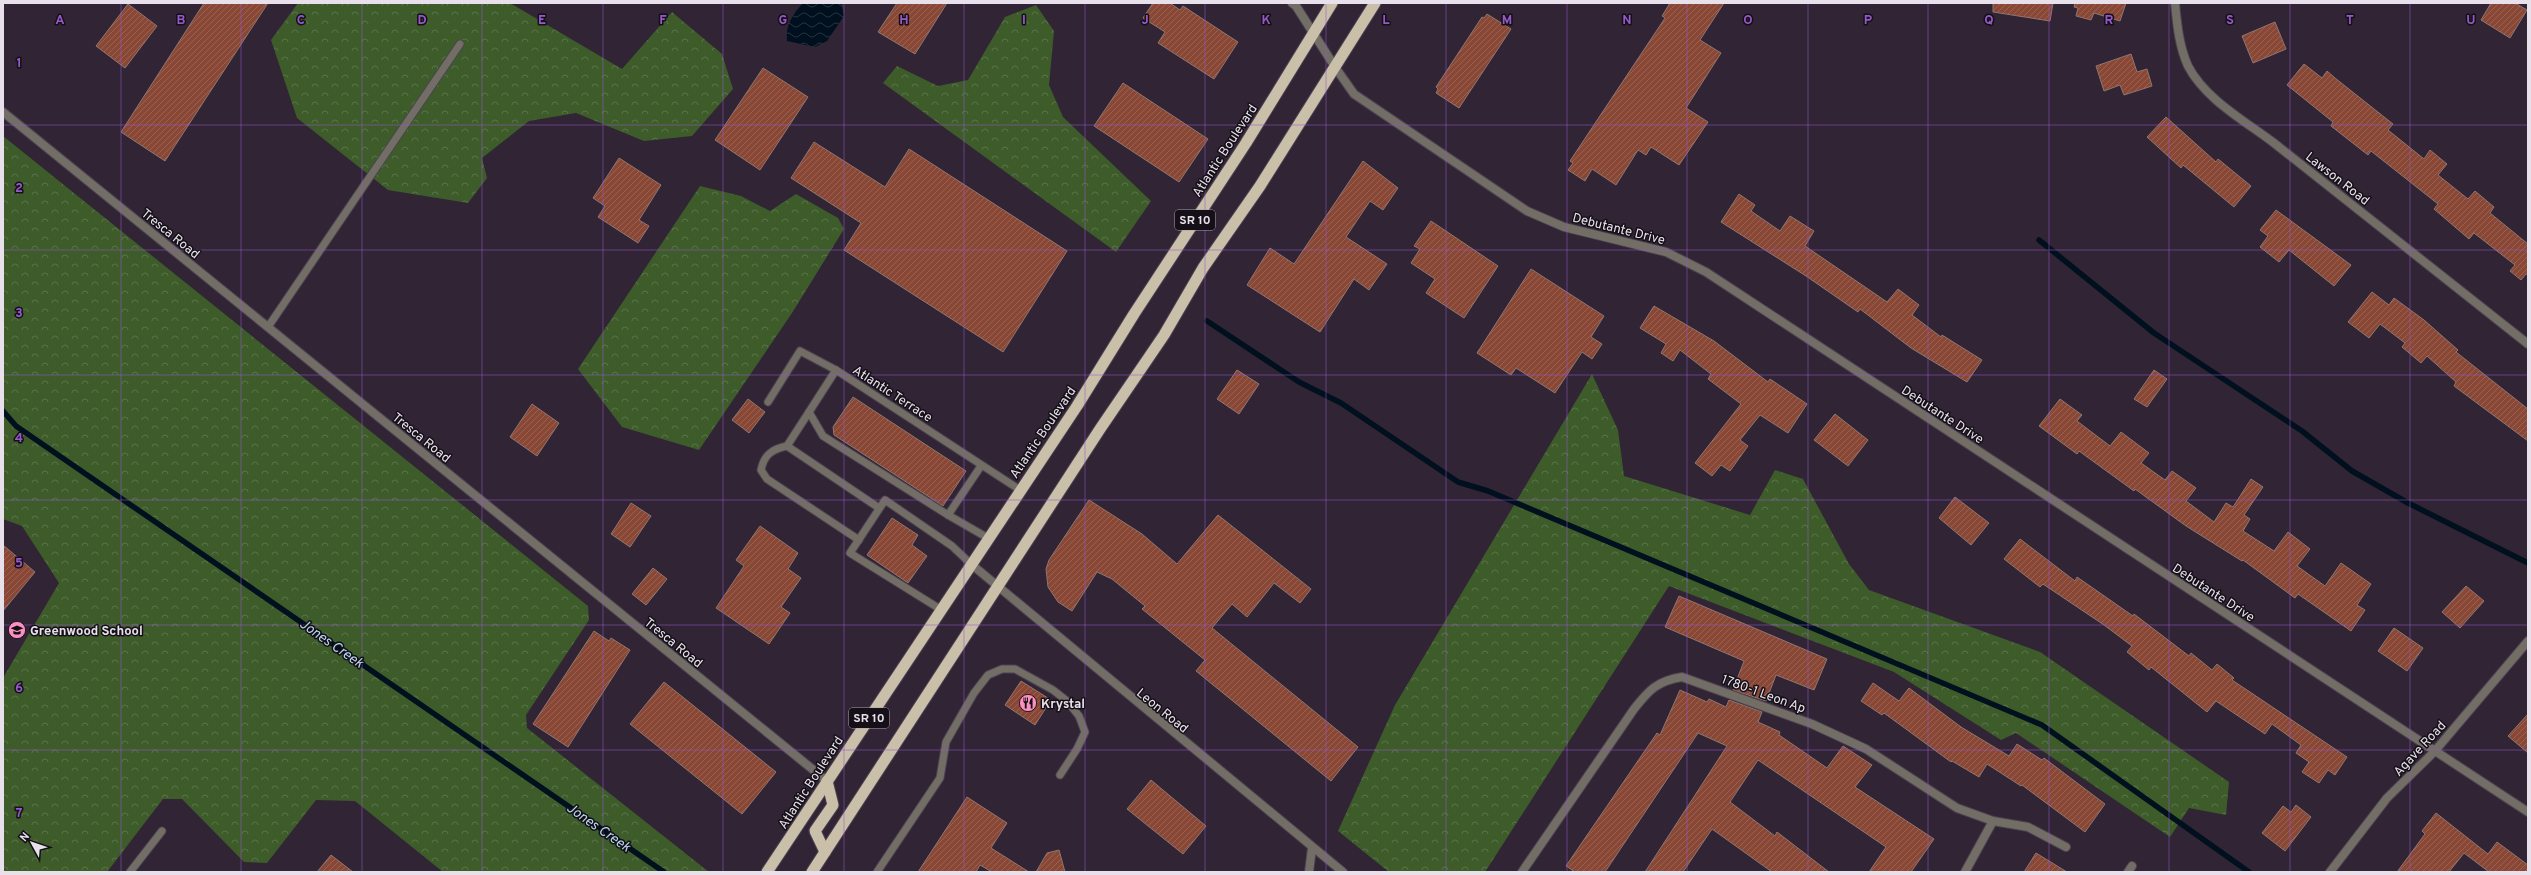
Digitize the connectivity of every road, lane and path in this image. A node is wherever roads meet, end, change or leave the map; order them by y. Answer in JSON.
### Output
{"nodes":[{"id":1,"x":1292,"y":3,"type":"edge"},
{"id":2,"x":1332,"y":3,"type":"edge"},
{"id":3,"x":1375,"y":3,"type":"edge"},
{"id":4,"x":2175,"y":3,"type":"edge"},
{"id":5,"x":1312,"y":33,"type":"junction"},
{"id":6,"x":460,"y":44,"type":"dead end"},
{"id":7,"x":1335,"y":67,"type":"junction"},
{"id":8,"x":3,"y":112,"type":"edge"},
{"id":9,"x":268,"y":327,"type":"junction"},
{"id":10,"x":2528,"y":344,"type":"edge"},
{"id":11,"x":836,"y":370,"type":"junction"},
{"id":12,"x":768,"y":402,"type":"dead end"},
{"id":13,"x":809,"y":412,"type":"junction"},
{"id":14,"x":788,"y":446,"type":"junction"},
{"id":15,"x":981,"y":466,"type":"junction"},
{"id":16,"x":1020,"y":490,"type":"junction"},
{"id":17,"x":880,"y":508,"type":"junction"},
{"id":18,"x":948,"y":515,"type":"junction"},
{"id":19,"x":988,"y":538,"type":"junction"},
{"id":20,"x":859,"y":540,"type":"junction"},
{"id":21,"x":971,"y":564,"type":"junction"},
{"id":22,"x":998,"y":588,"type":"junction"},
{"id":23,"x":940,"y":609,"type":"junction"},
{"id":24,"x":2528,"y":641,"type":"edge"},
{"id":25,"x":2434,"y":752,"type":"junction"},
{"id":26,"x":1060,"y":775,"type":"dead end"},
{"id":27,"x":827,"y":781,"type":"junction"},
{"id":28,"x":2528,"y":812,"type":"edge"},
{"id":29,"x":1993,"y":821,"type":"junction"},
{"id":30,"x":162,"y":831,"type":"dead end"},
{"id":31,"x":2066,"y":847,"type":"dead end"},
{"id":32,"x":1312,"y":848,"type":"junction"},
{"id":33,"x":825,"y":852,"type":"junction"},
{"id":34,"x":130,"y":872,"type":"edge"},
{"id":35,"x":767,"y":872,"type":"edge"},
{"id":36,"x":812,"y":872,"type":"edge"},
{"id":37,"x":877,"y":872,"type":"edge"},
{"id":38,"x":1309,"y":872,"type":"edge"},
{"id":39,"x":1343,"y":872,"type":"edge"},
{"id":40,"x":1522,"y":872,"type":"edge"},
{"id":41,"x":1965,"y":872,"type":"edge"},
{"id":42,"x":2330,"y":872,"type":"edge"}],
"edges":[{"from":1,"to":5,"type":"street","name":"Debutante Drive"},
{"from":2,"to":5,"type":"highway","name":"Atlantic Boulevard","number":"SR 10"},
{"from":3,"to":7,"type":"highway","number":"SR 10"},
{"from":4,"to":10,"type":"street","name":"Lawson Road"},
{"from":5,"to":7,"type":"street","name":"Debutante Drive"},
{"from":5,"to":16,"type":"highway","name":"Atlantic Boulevard","number":"SR 10"},
{"from":6,"to":9,"type":"lane"},
{"from":7,"to":22,"type":"highway","number":"SR 10"},
{"from":7,"to":25,"type":"street","name":"Debutante Drive"},
{"from":8,"to":9,"type":"street","name":"Tresca Road"},
{"from":9,"to":27,"type":"street","name":"Tresca Road"},
{"from":11,"to":12,"type":"lane","name":"Atlantic Terrace"},
{"from":11,"to":13,"type":"lane"},
{"from":11,"to":15,"type":"lane","name":"Atlantic Terrace"},
{"from":13,"to":14,"type":"lane"},
{"from":13,"to":18,"type":"lane"},
{"from":14,"to":17,"type":"lane"},
{"from":14,"to":20,"type":"lane"},
{"from":15,"to":16,"type":"lane","name":"Atlantic Terrace"},
{"from":15,"to":18,"type":"lane"},
{"from":16,"to":19,"type":"highway","name":"Atlantic Boulevard","number":"SR 10"},
{"from":17,"to":20,"type":"lane"},
{"from":17,"to":21,"type":"lane"},
{"from":18,"to":19,"type":"lane"},
{"from":19,"to":21,"type":"highway","name":"Atlantic Boulevard","number":"SR 10"},
{"from":20,"to":23,"type":"lane"},
{"from":21,"to":22,"type":"street","name":"Leon Road"},
{"from":21,"to":23,"type":"highway","name":"Atlantic Boulevard","number":"SR 10"},
{"from":22,"to":32,"type":"street","name":"Leon Road"},
{"from":22,"to":33,"type":"highway","number":"SR 10"},
{"from":23,"to":27,"type":"highway","name":"Atlantic Boulevard","number":"SR 10"},
{"from":24,"to":25,"type":"street","name":"Agave Road"},
{"from":25,"to":28,"type":"street","name":"Debutante Drive"},
{"from":25,"to":42,"type":"street","name":"Agave Road"},
{"from":26,"to":37,"type":"lane"},
{"from":27,"to":33,"type":"highway"},
{"from":27,"to":35,"type":"highway","name":"Atlantic Boulevard","number":"SR 10"},
{"from":29,"to":31,"type":"street","name":"1780-1 Leon Ap"},
{"from":29,"to":40,"type":"street","name":"1780-1 Leon Ap"},
{"from":29,"to":41,"type":"street"},
{"from":30,"to":34,"type":"lane"},
{"from":32,"to":38,"type":"street"},
{"from":32,"to":39,"type":"street","name":"Leon Road"},
{"from":33,"to":36,"type":"highway","number":"SR 10"}]}
